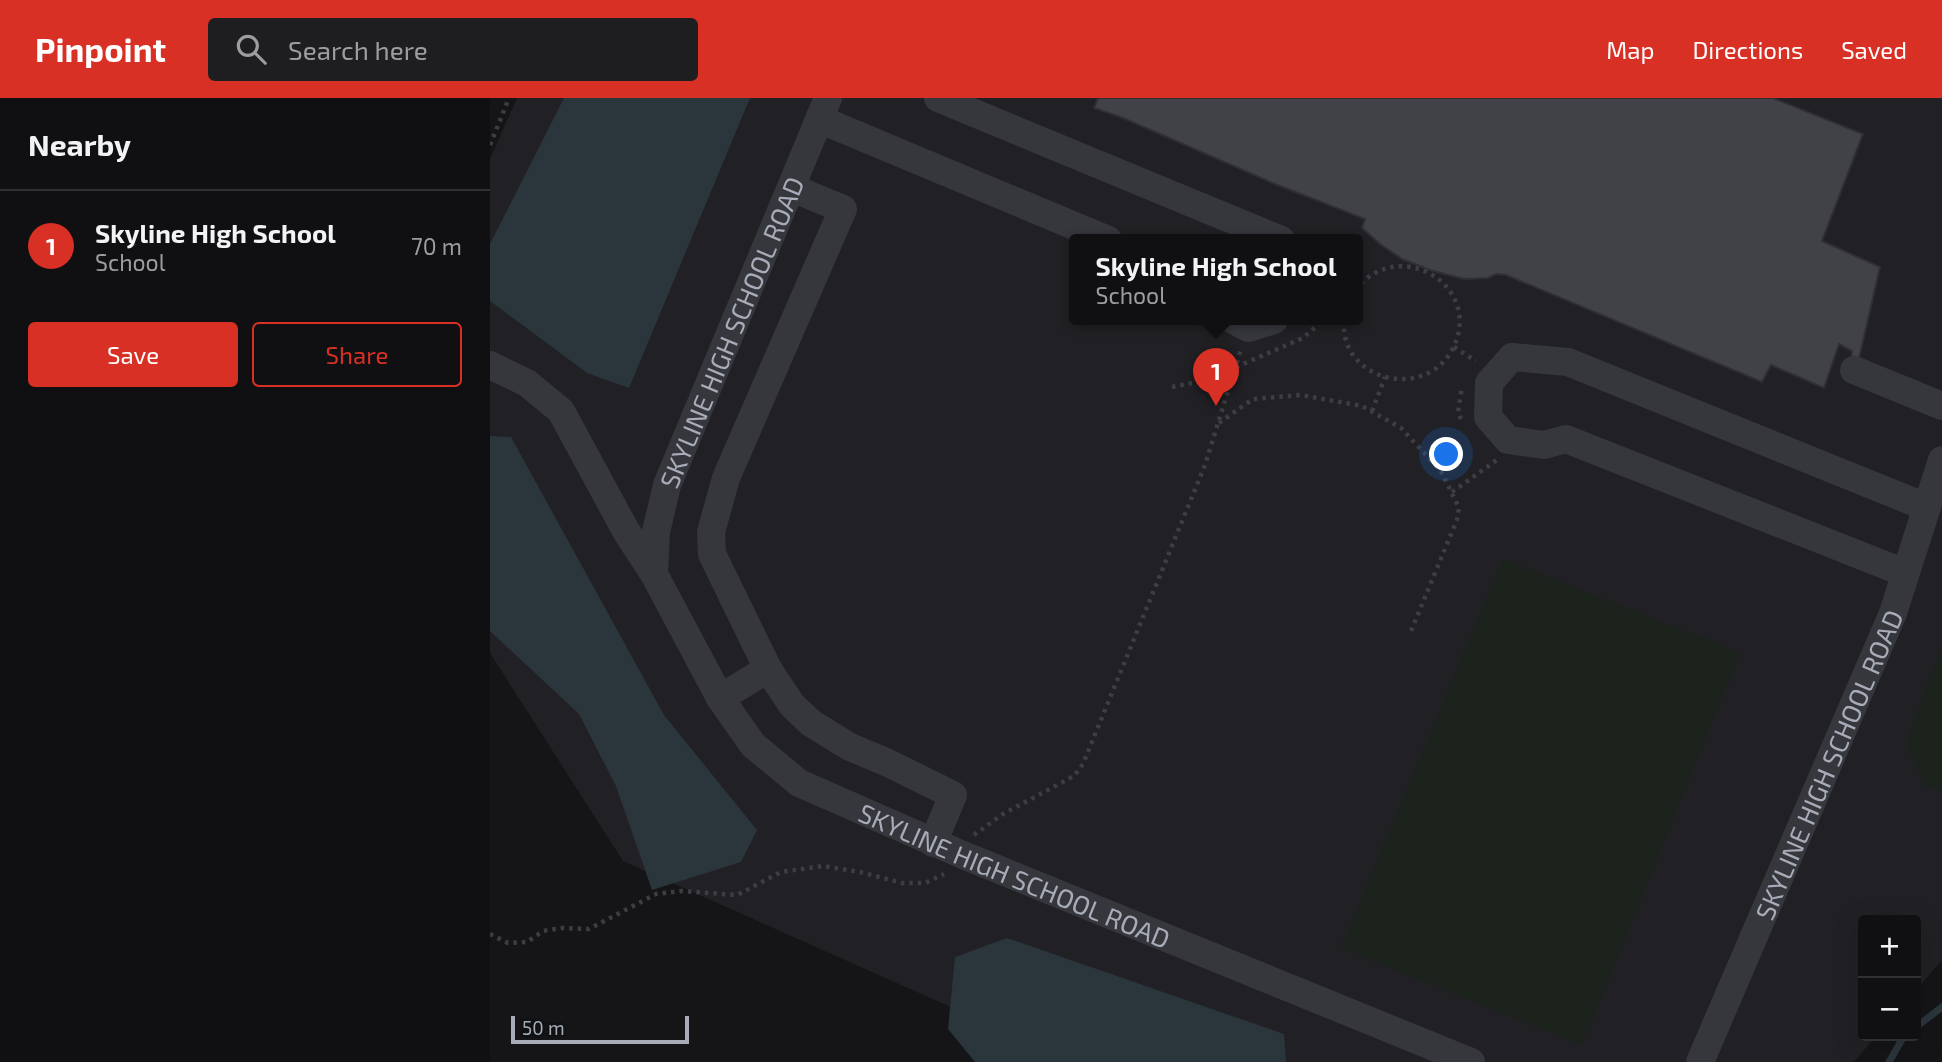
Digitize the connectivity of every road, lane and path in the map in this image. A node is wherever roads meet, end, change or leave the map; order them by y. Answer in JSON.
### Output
{"nodes":[{"id":1,"x":509,"y":98,"type":"edge"},
{"id":2,"x":938,"y":98,"type":"edge"},
{"id":3,"x":824,"y":109,"type":"edge"},
{"id":4,"x":490,"y":145,"type":"edge"},
{"id":5,"x":792,"y":188,"type":"junction"},
{"id":6,"x":1095,"y":234,"type":"edge"},
{"id":7,"x":1267,"y":234,"type":"edge"},
{"id":8,"x":1363,"y":280,"type":"edge"},
{"id":9,"x":1250,"y":325,"type":"edge"},
{"id":10,"x":1345,"y":325,"type":"edge"},
{"id":11,"x":1454,"y":347,"type":"junction"},
{"id":12,"x":1476,"y":360,"type":"dead end"},
{"id":13,"x":490,"y":365,"type":"edge"},
{"id":14,"x":1854,"y":370,"type":"dead end"},
{"id":15,"x":1233,"y":375,"type":"junction"},
{"id":16,"x":1385,"y":377,"type":"junction"},
{"id":17,"x":1171,"y":387,"type":"dead end"},
{"id":18,"x":1942,"y":406,"type":"edge"},
{"id":19,"x":1371,"y":411,"type":"junction"},
{"id":20,"x":1218,"y":424,"type":"junction"},
{"id":21,"x":1942,"y":460,"type":"edge"},
{"id":22,"x":1926,"y":507,"type":"junction"},
{"id":23,"x":1905,"y":573,"type":"junction"},
{"id":24,"x":654,"y":574,"type":"junction"},
{"id":25,"x":1411,"y":631,"type":"dead end"},
{"id":26,"x":768,"y":669,"type":"junction"},
{"id":27,"x":720,"y":698,"type":"junction"},
{"id":28,"x":933,"y":843,"type":"junction"},
{"id":29,"x":963,"y":855,"type":"junction"},
{"id":30,"x":490,"y":934,"type":"edge"},
{"id":31,"x":1471,"y":1062,"type":"edge"},
{"id":32,"x":1699,"y":1062,"type":"edge"}],
"edges":[{"from":1,"to":4,"type":"path"},
{"from":2,"to":7,"type":"lane"},
{"from":3,"to":5,"type":"lane","name":"SKYLINE HIGH SCHOOL ROAD"},
{"from":3,"to":6,"type":"lane"},
{"from":5,"to":24,"type":"lane","name":"SKYLINE HIGH SCHOOL ROAD"},
{"from":5,"to":26,"type":"lane"},
{"from":8,"to":11,"type":"path"},
{"from":9,"to":15,"type":"path"},
{"from":10,"to":16,"type":"path"},
{"from":11,"to":12,"type":"path"},
{"from":11,"to":16,"type":"path"},
{"from":13,"to":24,"type":"lane","name":"SKYLINE HIGH SCHOOL ROAD"},
{"from":14,"to":18,"type":"lane"},
{"from":15,"to":17,"type":"path"},
{"from":15,"to":20,"type":"path"},
{"from":16,"to":19,"type":"path"},
{"from":19,"to":20,"type":"path"},
{"from":19,"to":25,"type":"path"},
{"from":20,"to":29,"type":"path"},
{"from":21,"to":22,"type":"lane","name":"SKYLINE HIGH SCHOOL ROAD"},
{"from":22,"to":23,"type":"lane","name":"SKYLINE HIGH SCHOOL ROAD"},
{"from":22,"to":23,"type":"lane"},
{"from":23,"to":32,"type":"lane","name":"SKYLINE HIGH SCHOOL ROAD"},
{"from":24,"to":27,"type":"lane","name":"SKYLINE HIGH SCHOOL ROAD"},
{"from":26,"to":27,"type":"lane"},
{"from":26,"to":28,"type":"lane"},
{"from":27,"to":28,"type":"lane","name":"SKYLINE HIGH SCHOOL ROAD"},
{"from":28,"to":29,"type":"lane","name":"SKYLINE HIGH SCHOOL ROAD"},
{"from":29,"to":30,"type":"path"},
{"from":29,"to":31,"type":"lane","name":"SKYLINE HIGH SCHOOL ROAD"}]}
